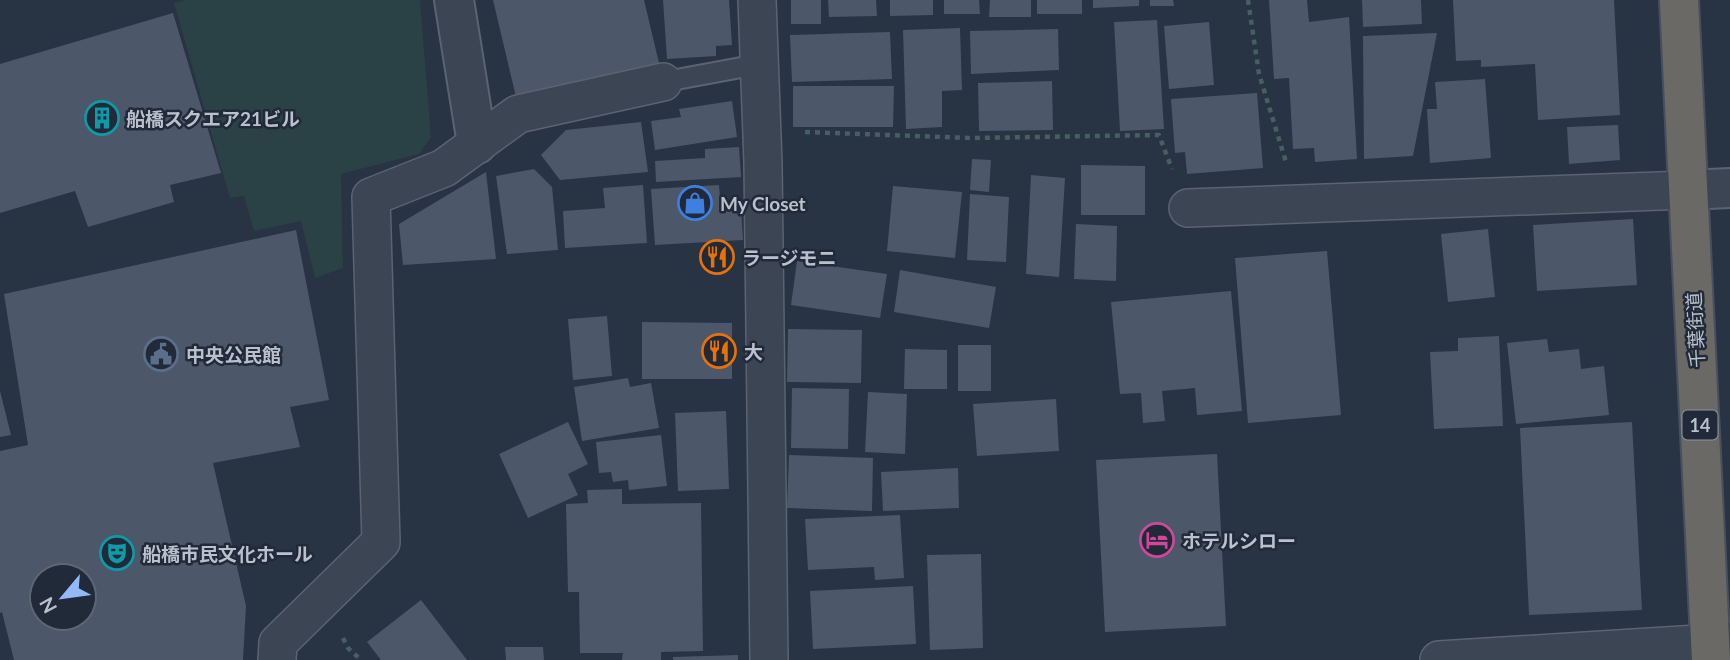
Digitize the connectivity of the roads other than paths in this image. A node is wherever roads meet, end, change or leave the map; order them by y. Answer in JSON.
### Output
{"nodes":[{"id":1,"x":454,"y":0,"type":"edge"},
{"id":2,"x":757,"y":0,"type":"edge"},
{"id":3,"x":1679,"y":0,"type":"edge"},
{"id":4,"x":760,"y":64,"type":"junction"},
{"id":5,"x":663,"y":82,"type":"joint"},
{"id":6,"x":477,"y":144,"type":"junction"},
{"id":7,"x":1730,"y":188,"type":"edge"},
{"id":8,"x":1688,"y":190,"type":"junction"},
{"id":9,"x":1188,"y":208,"type":"road end"},
{"id":10,"x":1717,"y":649,"type":"edge"},
{"id":11,"x":277,"y":660,"type":"edge"},
{"id":12,"x":769,"y":660,"type":"edge"},
{"id":13,"x":1439,"y":660,"type":"edge"}],
"edges":[{"from":1,"to":6,"type":"street"},
{"from":2,"to":4,"type":"street"},
{"from":3,"to":8,"type":"highway","name":"千葉街道","number":"14"},
{"from":4,"to":5,"type":"lane"},
{"from":4,"to":12,"type":"street"},
{"from":5,"to":6,"type":"street"},
{"from":6,"to":11,"type":"street"},
{"from":7,"to":8,"type":"street"},
{"from":8,"to":9,"type":"street"},
{"from":8,"to":10,"type":"highway","name":"千葉街道","number":"14"},
{"from":10,"to":13,"type":"street"}]}
